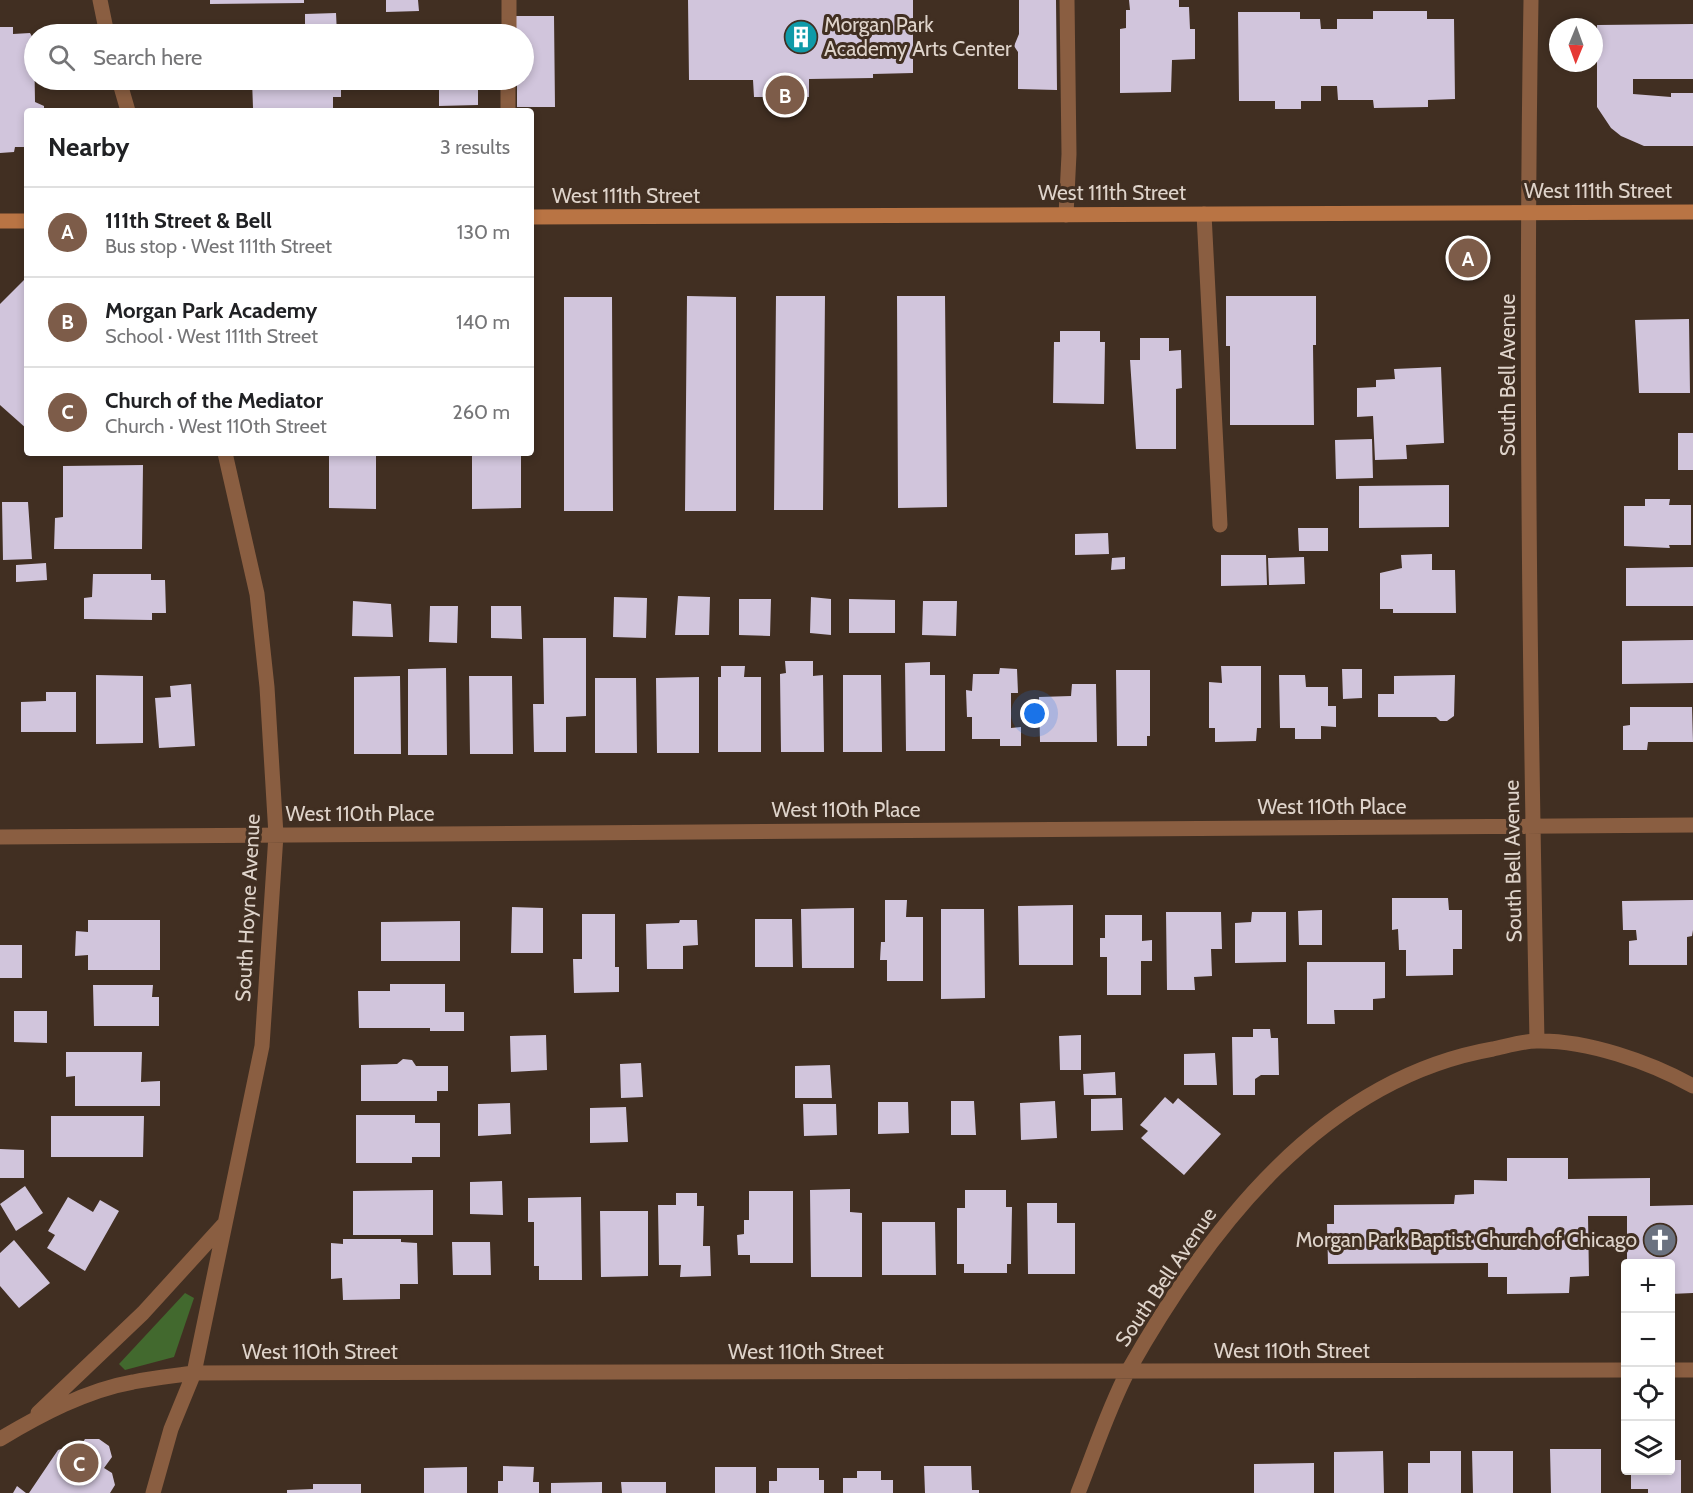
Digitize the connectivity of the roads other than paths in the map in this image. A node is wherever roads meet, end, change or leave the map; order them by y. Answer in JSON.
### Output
{"nodes":[{"id":1,"x":100,"y":0,"type":"edge"},
{"id":2,"x":509,"y":0,"type":"edge"},
{"id":3,"x":1067,"y":0,"type":"edge"},
{"id":4,"x":1531,"y":0,"type":"edge"},
{"id":5,"x":105,"y":24,"type":"edge"},
{"id":6,"x":509,"y":24,"type":"edge"},
{"id":7,"x":122,"y":90,"type":"edge"},
{"id":8,"x":508,"y":90,"type":"edge"},
{"id":9,"x":127,"y":108,"type":"edge"},
{"id":10,"x":508,"y":108,"type":"edge"},
{"id":11,"x":1693,"y":212,"type":"edge"},
{"id":12,"x":1527,"y":213,"type":"junction"},
{"id":13,"x":1066,"y":214,"type":"junction"},
{"id":14,"x":1204,"y":214,"type":"junction"},
{"id":15,"x":534,"y":217,"type":"edge"},
{"id":16,"x":0,"y":221,"type":"edge"},
{"id":17,"x":24,"y":221,"type":"edge"},
{"id":18,"x":226,"y":456,"type":"edge"},
{"id":19,"x":1220,"y":525,"type":"dead end"},
{"id":20,"x":1693,"y":825,"type":"edge"},
{"id":21,"x":1532,"y":827,"type":"junction"},
{"id":22,"x":276,"y":835,"type":"junction"},
{"id":23,"x":0,"y":837,"type":"edge"},
{"id":24,"x":1537,"y":1041,"type":"junction"},
{"id":25,"x":1693,"y":1086,"type":"edge"},
{"id":26,"x":226,"y":1222,"type":"junction"},
{"id":27,"x":1621,"y":1370,"type":"edge"},
{"id":28,"x":1675,"y":1370,"type":"edge"},
{"id":29,"x":1693,"y":1370,"type":"edge"},
{"id":30,"x":194,"y":1373,"type":"junction"},
{"id":31,"x":1127,"y":1373,"type":"junction"},
{"id":32,"x":27,"y":1423,"type":"junction"},
{"id":33,"x":0,"y":1439,"type":"edge"},
{"id":34,"x":153,"y":1493,"type":"edge"},
{"id":35,"x":1078,"y":1493,"type":"edge"}],
"edges":[{"from":1,"to":5,"type":"street"},
{"from":2,"to":6,"type":"street"},
{"from":3,"to":13,"type":"street"},
{"from":4,"to":12,"type":"street","name":"South Bell Avenue"},
{"from":7,"to":9,"type":"street"},
{"from":8,"to":10,"type":"street"},
{"from":11,"to":12,"type":"main road","name":"West 111th Street"},
{"from":12,"to":14,"type":"main road","name":"West 111th Street"},
{"from":12,"to":21,"type":"street","name":"South Bell Avenue"},
{"from":13,"to":14,"type":"main road","name":"West 111th Street"},
{"from":13,"to":15,"type":"main road","name":"West 111th Street"},
{"from":14,"to":19,"type":"street"},
{"from":16,"to":17,"type":"main road"},
{"from":18,"to":22,"type":"street","name":"South Hoyne Avenue"},
{"from":20,"to":21,"type":"street","name":"West 110th Place"},
{"from":21,"to":22,"type":"street","name":"West 110th Place"},
{"from":21,"to":24,"type":"street","name":"South Bell Avenue"},
{"from":22,"to":23,"type":"street","name":"West 110th Place"},
{"from":22,"to":26,"type":"street","name":"South Hoyne Avenue"},
{"from":24,"to":25,"type":"street"},
{"from":24,"to":31,"type":"street","name":"South Bell Avenue"},
{"from":26,"to":30,"type":"street","name":"South Hoyne Avenue"},
{"from":26,"to":32,"type":"street"},
{"from":27,"to":31,"type":"street","name":"West 110th Street"},
{"from":28,"to":29,"type":"street"},
{"from":30,"to":31,"type":"street","name":"West 110th Street"},
{"from":30,"to":32,"type":"street","name":"West 110th Street"},
{"from":30,"to":34,"type":"street","name":"South Hoyne Avenue"},
{"from":31,"to":35,"type":"street","name":"South Bell Avenue"},
{"from":32,"to":33,"type":"street","name":"West 110th Street"}]}
